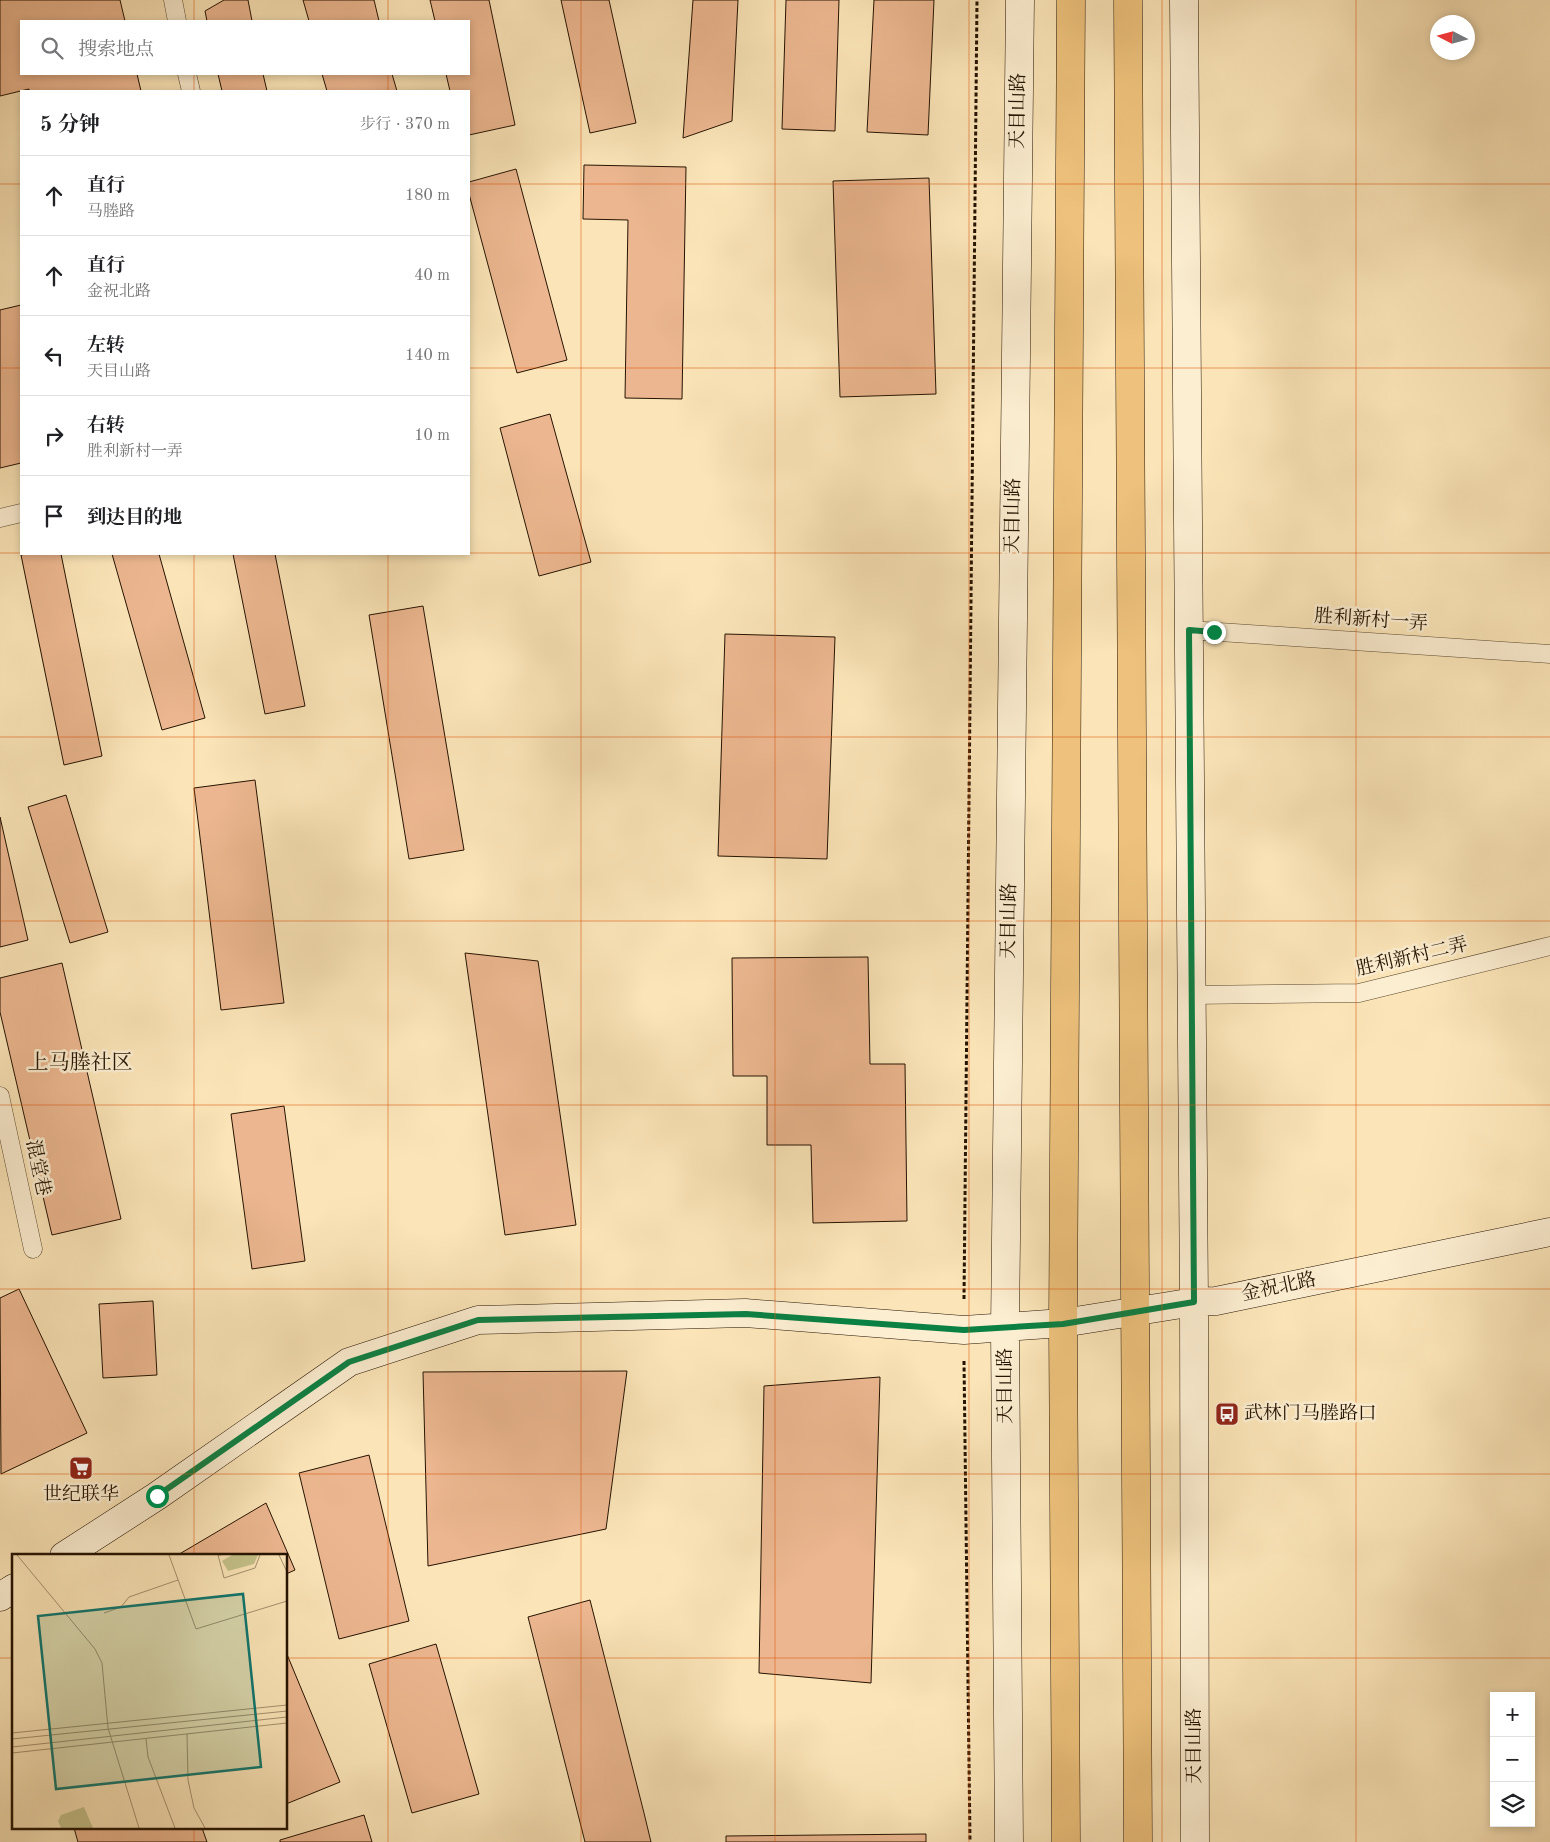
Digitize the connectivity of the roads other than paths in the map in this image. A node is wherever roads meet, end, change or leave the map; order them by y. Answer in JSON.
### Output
{"nodes":[{"id":1,"x":173,"y":0,"type":"edge"},
{"id":2,"x":1020,"y":0,"type":"edge"},
{"id":3,"x":1071,"y":0,"type":"edge"},
{"id":4,"x":1128,"y":0,"type":"edge"},
{"id":5,"x":1184,"y":0,"type":"edge"},
{"id":6,"x":177,"y":20,"type":"edge"},
{"id":7,"x":187,"y":75,"type":"edge"},
{"id":8,"x":191,"y":90,"type":"edge"},
{"id":9,"x":20,"y":513,"type":"edge"},
{"id":10,"x":0,"y":518,"type":"edge"},
{"id":11,"x":1189,"y":630,"type":"junction"},
{"id":12,"x":1550,"y":654,"type":"edge"},
{"id":13,"x":1550,"y":946,"type":"edge"},
{"id":14,"x":1191,"y":995,"type":"junction"},
{"id":15,"x":0,"y":1096,"type":"edge"},
{"id":16,"x":1550,"y":1232,"type":"edge"},
{"id":17,"x":33,"y":1248,"type":"dead end"},
{"id":18,"x":1194,"y":1302,"type":"junction"},
{"id":19,"x":1136,"y":1313,"type":"junction"},
{"id":20,"x":1063,"y":1324,"type":"junction"},
{"id":21,"x":1005,"y":1328,"type":"junction"},
{"id":22,"x":67,"y":1554,"type":"edge"},
{"id":23,"x":12,"y":1589,"type":"edge"},
{"id":24,"x":0,"y":1597,"type":"edge"},
{"id":25,"x":1009,"y":1842,"type":"edge"},
{"id":26,"x":1066,"y":1842,"type":"edge"},
{"id":27,"x":1138,"y":1842,"type":"edge"},
{"id":28,"x":1195,"y":1842,"type":"edge"}],
"edges":[{"from":1,"to":6,"type":"lane"},
{"from":2,"to":21,"type":"main road","name":"天目山路"},
{"from":3,"to":20,"type":"main road"},
{"from":4,"to":19,"type":"main road"},
{"from":5,"to":11,"type":"main road","name":"天目山路"},
{"from":7,"to":8,"type":"lane"},
{"from":9,"to":10,"type":"lane"},
{"from":11,"to":12,"type":"lane","name":"胜利新村一弄"},
{"from":11,"to":14,"type":"main road","name":"天目山路"},
{"from":13,"to":14,"type":"lane","name":"胜利新村二弄"},
{"from":14,"to":18,"type":"main road","name":"天目山路"},
{"from":15,"to":17,"type":"lane","name":"混堂巷"},
{"from":16,"to":18,"type":"main road","name":"金祝北路"},
{"from":18,"to":19,"type":"main road","name":"金祝北路"},
{"from":18,"to":28,"type":"main road","name":"天目山路"},
{"from":19,"to":20,"type":"main road","name":"金祝北路"},
{"from":19,"to":27,"type":"main road"},
{"from":20,"to":21,"type":"main road","name":"金祝北路"},
{"from":20,"to":26,"type":"main road"},
{"from":21,"to":22,"type":"main road","name":"金祝北路"},
{"from":21,"to":25,"type":"main road","name":"天目山路"},
{"from":23,"to":24,"type":"main road"}]}
